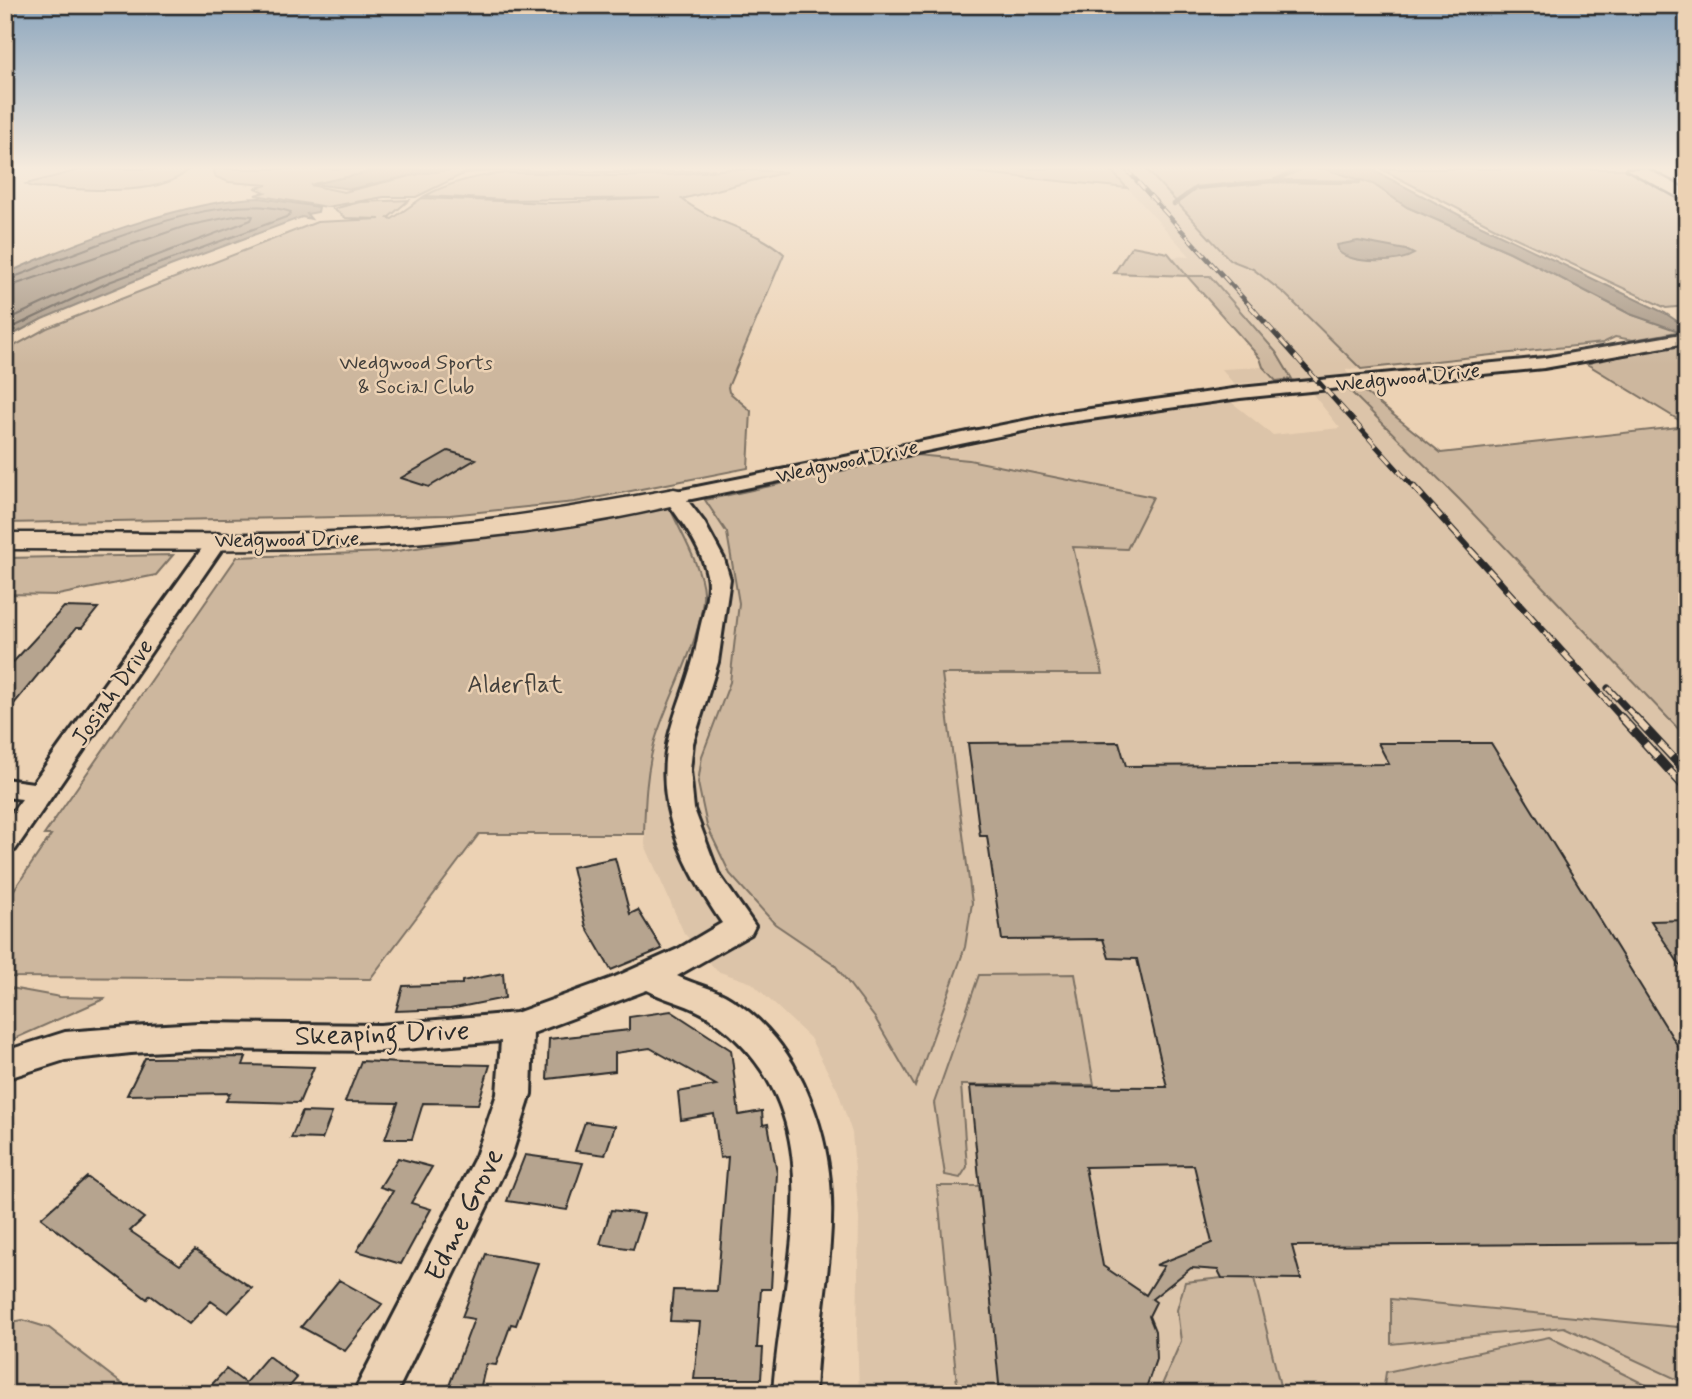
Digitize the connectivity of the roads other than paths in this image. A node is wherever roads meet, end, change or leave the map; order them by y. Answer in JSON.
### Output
{"nodes":[{"id":1,"x":1686,"y":338,"type":"edge"},
{"id":2,"x":674,"y":497,"type":"junction"},
{"id":3,"x":218,"y":540,"type":"junction"},
{"id":4,"x":5,"y":541,"type":"edge"},
{"id":5,"x":5,"y":788,"type":"edge"},
{"id":6,"x":42,"y":793,"type":"junction"},
{"id":7,"x":5,"y":843,"type":"edge"},
{"id":8,"x":647,"y":976,"type":"junction"},
{"id":9,"x":517,"y":1026,"type":"junction"},
{"id":10,"x":5,"y":1065,"type":"edge"},
{"id":11,"x":374,"y":1394,"type":"edge"},
{"id":12,"x":794,"y":1394,"type":"edge"}],
"edges":[{"from":1,"to":2,"type":"street","name":"Wedgwood Drive"},
{"from":2,"to":3,"type":"street","name":"Wedgwood Drive"},
{"from":2,"to":8,"type":"street","name":"Skeaping Drive"},
{"from":3,"to":4,"type":"street","name":"Wedgwood Drive"},
{"from":3,"to":6,"type":"street","name":"Josiah Drive"},
{"from":5,"to":6,"type":"street"},
{"from":6,"to":7,"type":"street","name":"Josiah Drive"},
{"from":8,"to":9,"type":"street","name":"Skeaping Drive"},
{"from":8,"to":12,"type":"street"},
{"from":9,"to":10,"type":"street","name":"Skeaping Drive"},
{"from":9,"to":11,"type":"street","name":"Edme Grove"}]}
